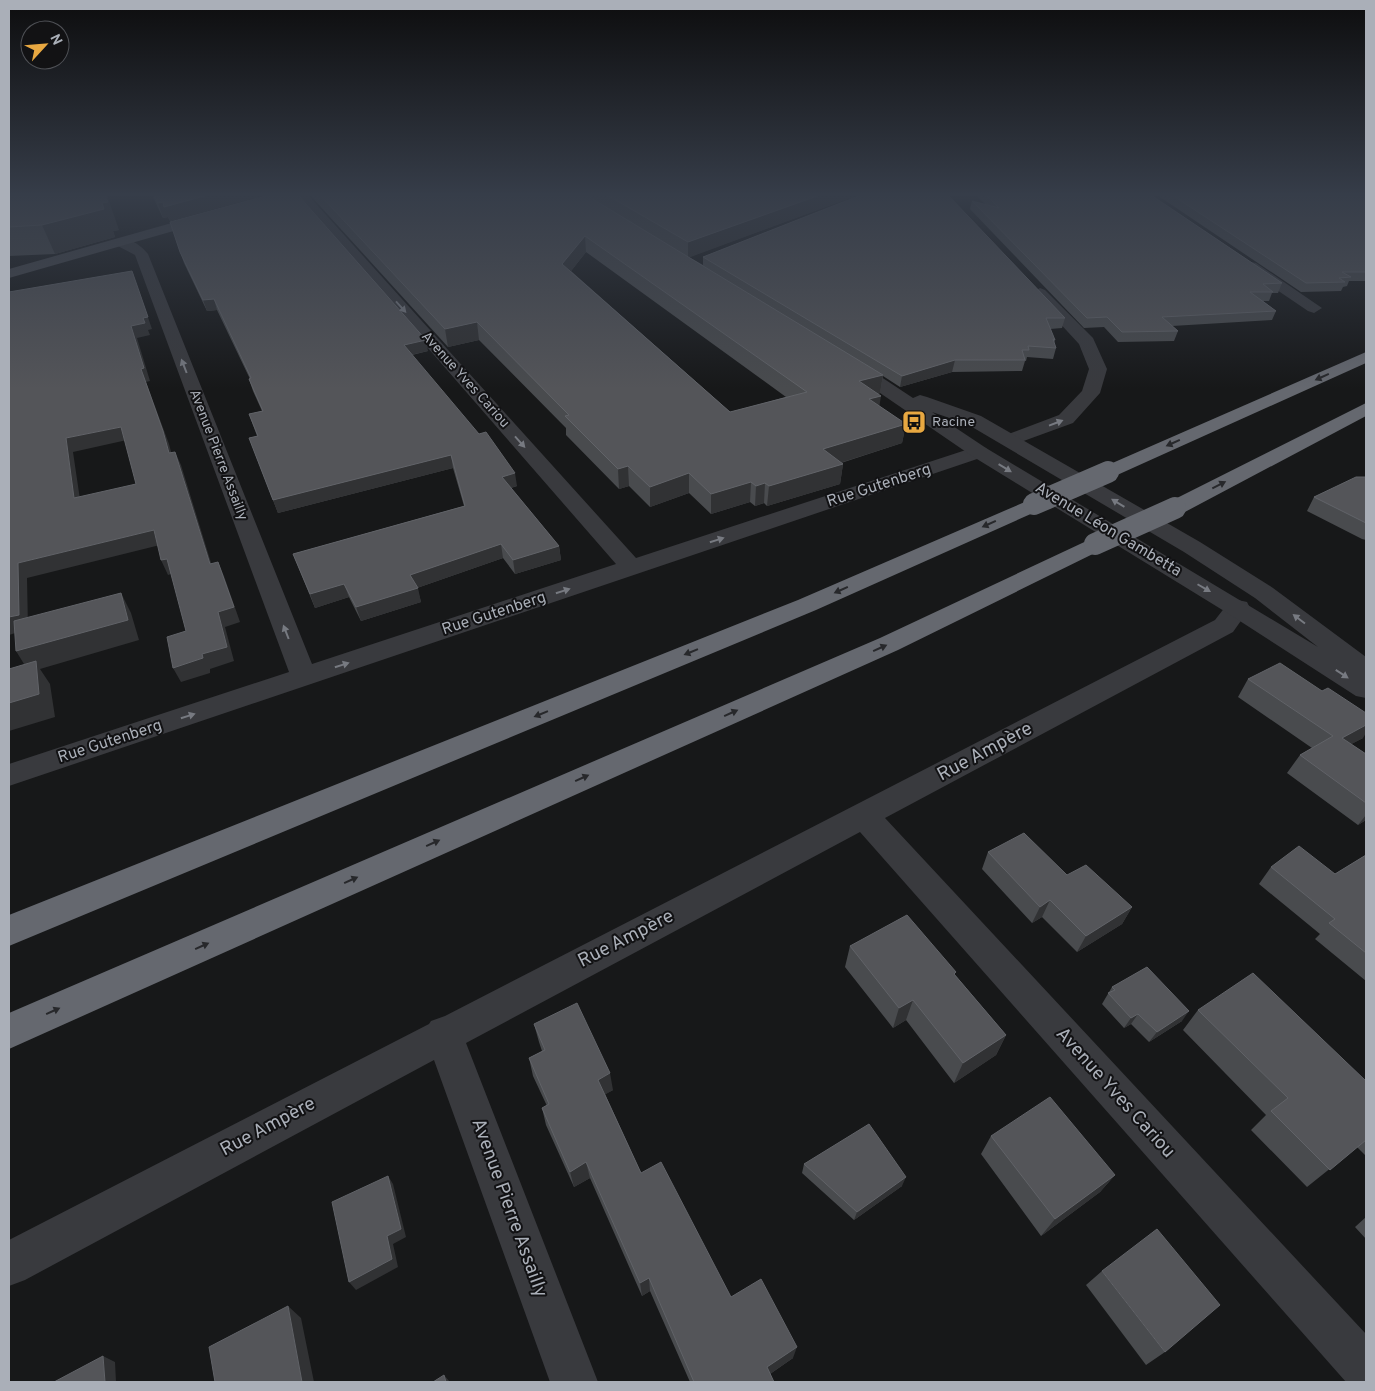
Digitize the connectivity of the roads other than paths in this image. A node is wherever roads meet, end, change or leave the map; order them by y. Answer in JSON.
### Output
{"nodes":[{"id":1,"x":58,"y":260,"type":"edge"},
{"id":2,"x":143,"y":260,"type":"edge"},
{"id":3,"x":359,"y":260,"type":"edge"},
{"id":4,"x":1242,"y":260,"type":"edge"},
{"id":5,"x":9,"y":274,"type":"edge"},
{"id":6,"x":1027,"y":279,"type":"edge"},
{"id":7,"x":1314,"y":308,"type":"dead end"},
{"id":8,"x":1366,"y":357,"type":"edge"},
{"id":9,"x":842,"y":360,"type":"edge"},
{"id":10,"x":893,"y":391,"type":"junction"},
{"id":11,"x":1366,"y":409,"type":"edge"},
{"id":12,"x":1010,"y":440,"type":"junction"},
{"id":13,"x":979,"y":452,"type":"junction"},
{"id":14,"x":632,"y":568,"type":"junction"},
{"id":15,"x":1251,"y":600,"type":"junction"},
{"id":16,"x":1366,"y":670,"type":"edge"},
{"id":17,"x":304,"y":677,"type":"junction"},
{"id":18,"x":1366,"y":689,"type":"edge"},
{"id":19,"x":9,"y":775,"type":"edge"},
{"id":20,"x":864,"y":816,"type":"junction"},
{"id":21,"x":9,"y":931,"type":"edge"},
{"id":22,"x":9,"y":1031,"type":"edge"},
{"id":23,"x":444,"y":1034,"type":"junction"},
{"id":24,"x":9,"y":1264,"type":"edge"},
{"id":25,"x":1366,"y":1370,"type":"edge"},
{"id":26,"x":574,"y":1382,"type":"edge"}],
"edges":[{"from":1,"to":5,"type":"main road"},
{"from":17,"to":2,"type":"street","name":"Avenue Pierre Assailly","one_way":true},
{"from":3,"to":14,"type":"street","name":"Avenue Yves Cariou","one_way":true},
{"from":4,"to":7,"type":"street"},
{"from":12,"to":6,"type":"street","one_way":true},
{"from":8,"to":21,"type":"highway","one_way":true,"bridge":true},
{"from":9,"to":10,"type":"street","name":"Avenue Léon Gambetta"},
{"from":10,"to":12,"type":"street","name":"Avenue Léon Gambetta"},
{"from":10,"to":13,"type":"street","name":"Avenue Léon Gambetta"},
{"from":22,"to":11,"type":"highway","one_way":true,"bridge":true},
{"from":12,"to":13,"type":"street"},
{"from":15,"to":12,"type":"street","name":"Avenue Léon Gambetta","one_way":true},
{"from":14,"to":13,"type":"street","name":"Rue Gutenberg","one_way":true},
{"from":13,"to":15,"type":"street","name":"Avenue Léon Gambetta","one_way":true},
{"from":17,"to":14,"type":"street","name":"Rue Gutenberg","one_way":true},
{"from":16,"to":15,"type":"street","name":"Avenue Léon Gambetta","one_way":true},
{"from":15,"to":18,"type":"street","name":"Avenue Léon Gambetta","one_way":true},
{"from":15,"to":20,"type":"street","name":"Rue Ampère"},
{"from":19,"to":17,"type":"street","name":"Rue Gutenberg","one_way":true},
{"from":20,"to":23,"type":"street","name":"Rue Ampère"},
{"from":20,"to":25,"type":"street","name":"Avenue Yves Cariou"},
{"from":23,"to":24,"type":"street","name":"Rue Ampère"},
{"from":23,"to":26,"type":"street","name":"Avenue Pierre Assailly"}]}
